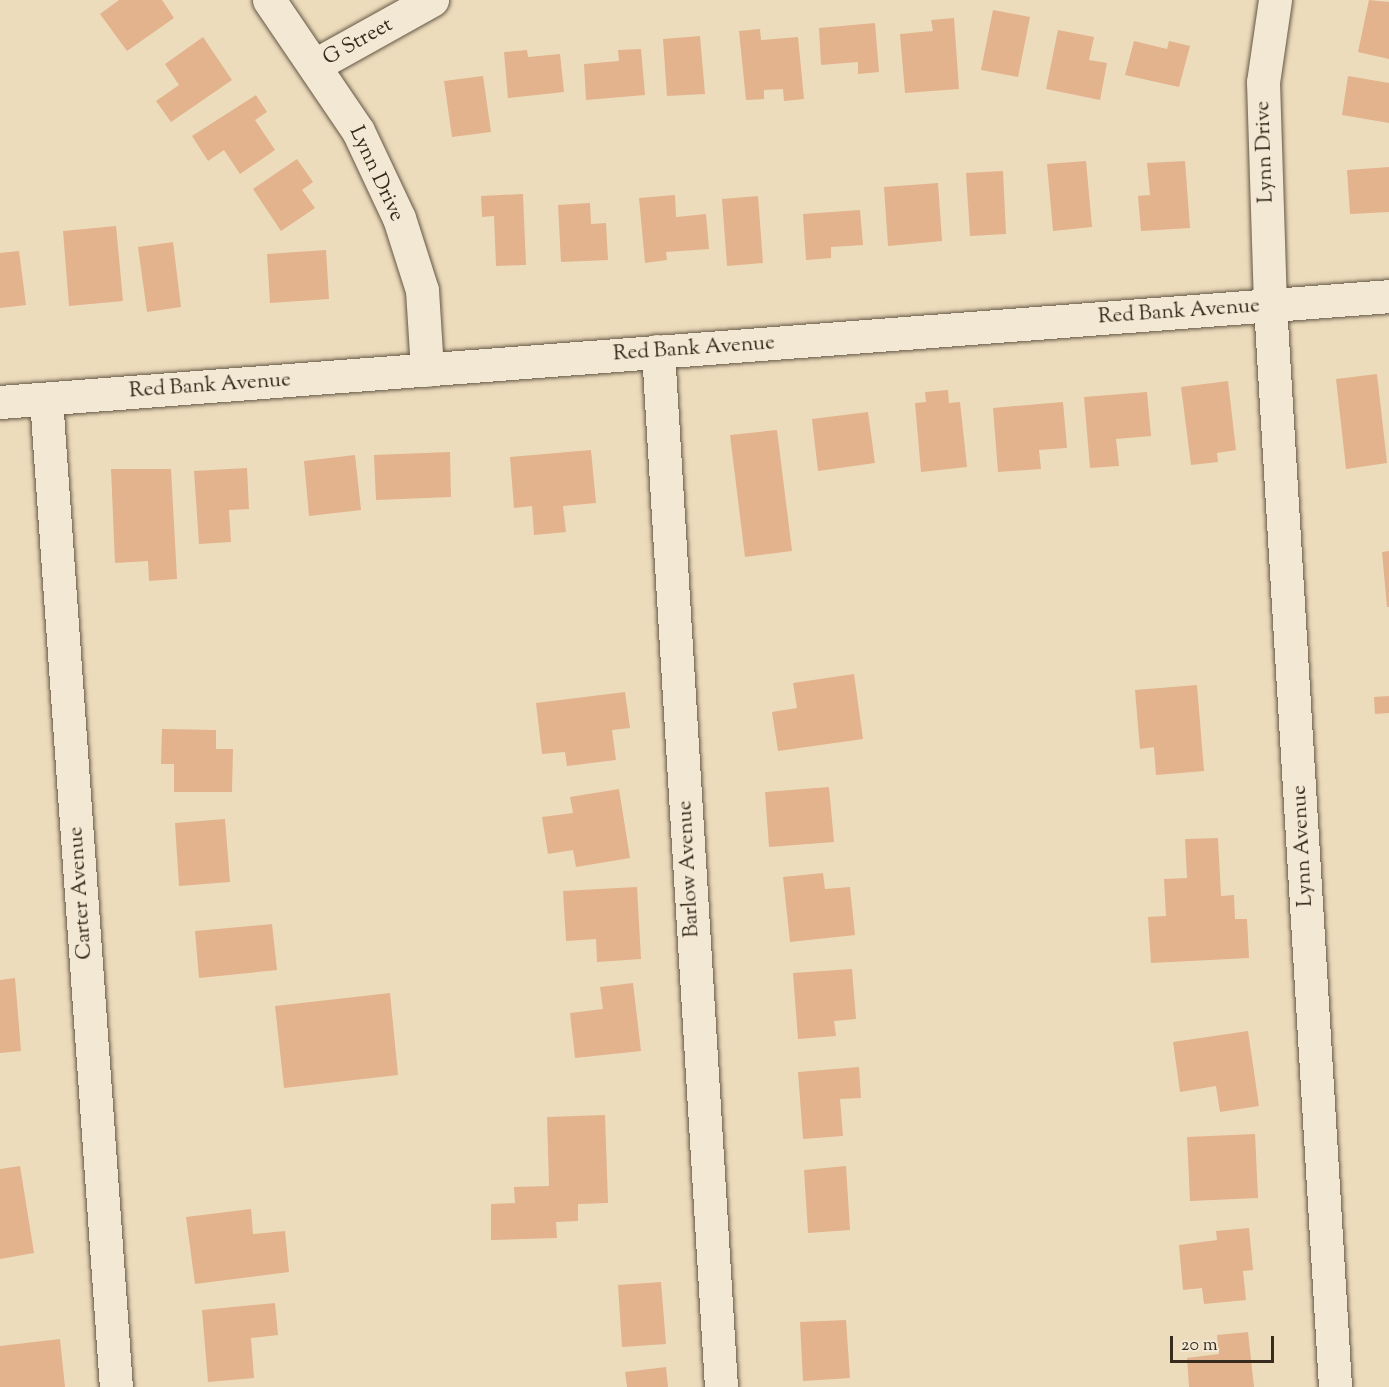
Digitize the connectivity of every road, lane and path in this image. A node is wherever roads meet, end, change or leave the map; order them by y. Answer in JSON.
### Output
{"nodes":[{"id":1,"x":269,"y":0,"type":"edge"},
{"id":2,"x":432,"y":0,"type":"edge"},
{"id":3,"x":1275,"y":0,"type":"edge"},
{"id":4,"x":315,"y":65,"type":"junction"},
{"id":5,"x":1389,"y":296,"type":"edge"},
{"id":6,"x":1270,"y":305,"type":"junction"},
{"id":7,"x":658,"y":351,"type":"junction"},
{"id":8,"x":427,"y":370,"type":"junction"},
{"id":9,"x":46,"y":399,"type":"junction"},
{"id":10,"x":0,"y":402,"type":"edge"},
{"id":11,"x":116,"y":1387,"type":"edge"},
{"id":12,"x":720,"y":1387,"type":"edge"},
{"id":13,"x":1335,"y":1387,"type":"edge"}],
"edges":[{"from":1,"to":4,"type":"street","name":"Lynn Drive"},
{"from":2,"to":4,"type":"street","name":"G Street"},
{"from":3,"to":6,"type":"street","name":"Lynn Drive"},
{"from":4,"to":8,"type":"street","name":"Lynn Drive"},
{"from":5,"to":6,"type":"street","name":"Red Bank Avenue"},
{"from":6,"to":7,"type":"street","name":"Red Bank Avenue"},
{"from":6,"to":13,"type":"street","name":"Lynn Avenue"},
{"from":7,"to":8,"type":"street","name":"Red Bank Avenue"},
{"from":7,"to":12,"type":"street","name":"Barlow Avenue"},
{"from":8,"to":9,"type":"street","name":"Red Bank Avenue"},
{"from":9,"to":10,"type":"street","name":"Red Bank Avenue"},
{"from":9,"to":11,"type":"street","name":"Carter Avenue"}]}
